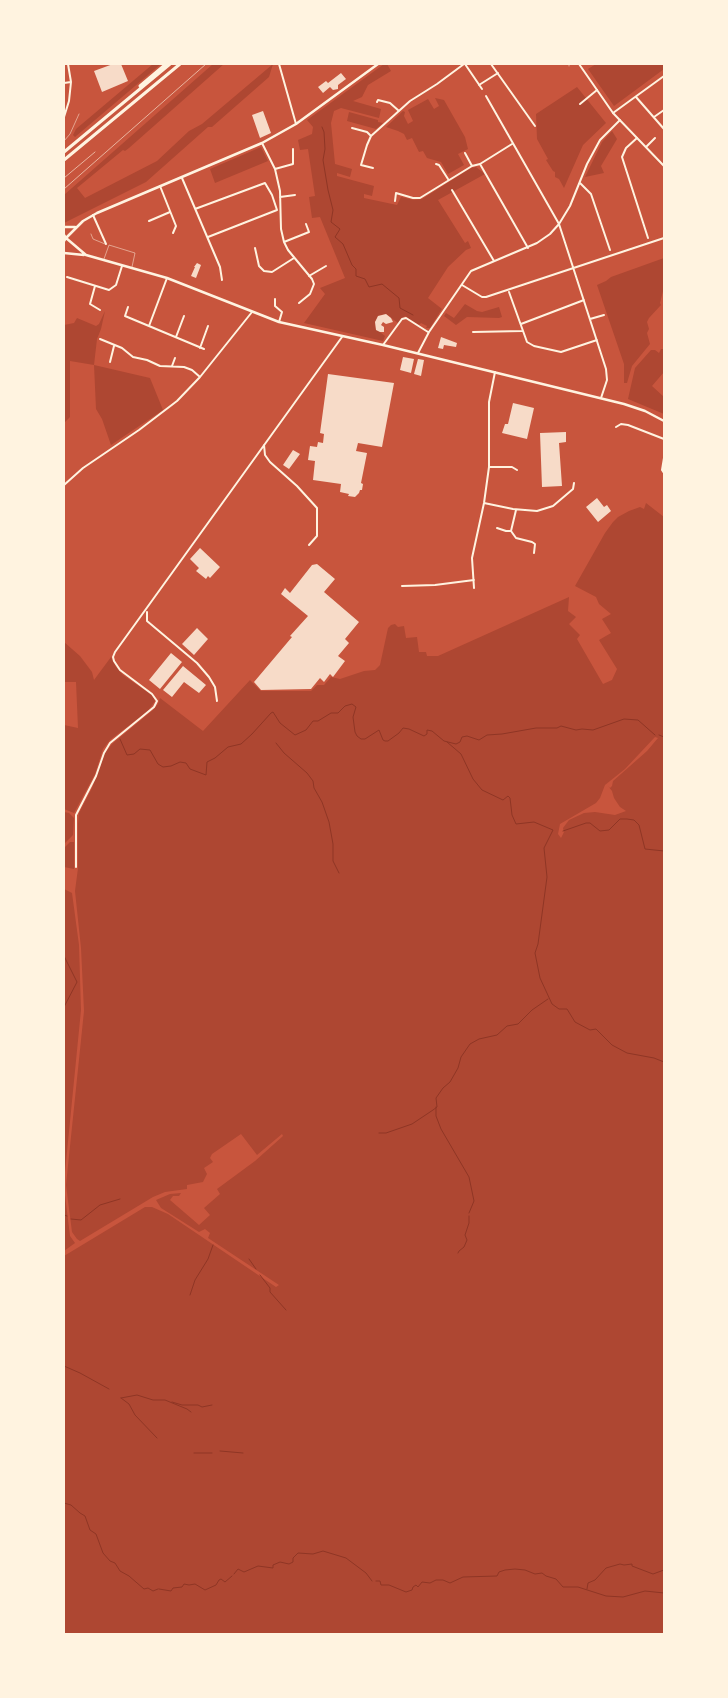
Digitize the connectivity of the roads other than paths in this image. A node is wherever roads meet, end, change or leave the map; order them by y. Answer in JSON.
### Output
{"nodes":[{"id":1,"x":68,"y":64,"type":"edge"},
{"id":2,"x":166,"y":64,"type":"edge"},
{"id":3,"x":170,"y":64,"type":"edge"},
{"id":4,"x":180,"y":64,"type":"edge"},
{"id":5,"x":278,"y":64,"type":"edge"},
{"id":6,"x":378,"y":64,"type":"edge"},
{"id":7,"x":464,"y":64,"type":"edge"},
{"id":8,"x":491,"y":64,"type":"edge"},
{"id":9,"x":579,"y":64,"type":"edge"},
{"id":10,"x":498,"y":73,"type":"junction"},
{"id":11,"x":664,"y":76,"type":"edge"},
{"id":12,"x":71,"y":82,"type":"junction"},
{"id":13,"x":64,"y":83,"type":"edge"},
{"id":14,"x":479,"y":85,"type":"junction"},
{"id":15,"x":482,"y":89,"type":"dead end"},
{"id":16,"x":597,"y":90,"type":"junction"},
{"id":17,"x":132,"y":96,"type":"junction"},
{"id":18,"x":486,"y":96,"type":"dead end"},
{"id":19,"x":636,"y":97,"type":"junction"},
{"id":20,"x":377,"y":102,"type":"dead end"},
{"id":21,"x":580,"y":104,"type":"dead end"},
{"id":22,"x":664,"y":110,"type":"edge"},
{"id":23,"x":399,"y":111,"type":"junction"},
{"id":24,"x":613,"y":113,"type":"junction"},
{"id":25,"x":79,"y":114,"type":"dead end"},
{"id":26,"x":64,"y":117,"type":"edge"},
{"id":27,"x":654,"y":117,"type":"junction"},
{"id":28,"x":620,"y":120,"type":"junction"},
{"id":29,"x":296,"y":124,"type":"junction"},
{"id":30,"x":535,"y":126,"type":"dead end"},
{"id":31,"x":352,"y":128,"type":"dead end"},
{"id":32,"x":664,"y":128,"type":"edge"},
{"id":33,"x":371,"y":136,"type":"junction"},
{"id":34,"x":637,"y":138,"type":"junction"},
{"id":35,"x":655,"y":138,"type":"dead end"},
{"id":36,"x":64,"y":141,"type":"edge"},
{"id":37,"x":262,"y":143,"type":"junction"},
{"id":38,"x":512,"y":144,"type":"junction"},
{"id":39,"x":646,"y":147,"type":"junction"},
{"id":40,"x":293,"y":149,"type":"dead end"},
{"id":41,"x":64,"y":152,"type":"edge"},
{"id":42,"x":465,"y":153,"type":"dead end"},
{"id":43,"x":64,"y":160,"type":"edge"},
{"id":44,"x":664,"y":161,"type":"edge"},
{"id":45,"x":436,"y":164,"type":"dead end"},
{"id":46,"x":480,"y":164,"type":"junction"},
{"id":47,"x":662,"y":164,"type":"junction"},
{"id":48,"x":472,"y":166,"type":"junction"},
{"id":49,"x":664,"y":166,"type":"edge"},
{"id":50,"x":275,"y":168,"type":"junction"},
{"id":51,"x":373,"y":168,"type":"dead end"},
{"id":52,"x":182,"y":178,"type":"junction"},
{"id":53,"x":448,"y":180,"type":"junction"},
{"id":54,"x":580,"y":183,"type":"junction"},
{"id":55,"x":160,"y":186,"type":"junction"},
{"id":56,"x":452,"y":190,"type":"dead end"},
{"id":57,"x":295,"y":195,"type":"dead end"},
{"id":58,"x":280,"y":197,"type":"junction"},
{"id":59,"x":395,"y":201,"type":"dead end"},
{"id":60,"x":196,"y":209,"type":"junction"},
{"id":61,"x":170,"y":212,"type":"junction"},
{"id":62,"x":93,"y":215,"type":"junction"},
{"id":63,"x":149,"y":220,"type":"dead end"},
{"id":64,"x":306,"y":224,"type":"dead end"},
{"id":65,"x":559,"y":224,"type":"junction"},
{"id":66,"x":76,"y":226,"type":"junction"},
{"id":67,"x":64,"y":227,"type":"edge"},
{"id":68,"x":173,"y":233,"type":"dead end"},
{"id":69,"x":91,"y":234,"type":"dead end"},
{"id":70,"x":208,"y":237,"type":"junction"},
{"id":71,"x":64,"y":238,"type":"edge"},
{"id":72,"x":648,"y":238,"type":"dead end"},
{"id":73,"x":664,"y":238,"type":"edge"},
{"id":74,"x":284,"y":242,"type":"junction"},
{"id":75,"x":107,"y":245,"type":"junction"},
{"id":76,"x":255,"y":248,"type":"dead end"},
{"id":77,"x":528,"y":248,"type":"junction"},
{"id":78,"x":610,"y":250,"type":"dead end"},
{"id":79,"x":64,"y":253,"type":"edge"},
{"id":80,"x":86,"y":255,"type":"junction"},
{"id":81,"x":294,"y":258,"type":"junction"},
{"id":82,"x":104,"y":261,"type":"junction"},
{"id":83,"x":494,"y":262,"type":"junction"},
{"id":84,"x":122,"y":266,"type":"junction"},
{"id":85,"x":326,"y":266,"type":"dead end"},
{"id":86,"x":132,"y":268,"type":"junction"},
{"id":87,"x":574,"y":269,"type":"junction"},
{"id":88,"x":309,"y":276,"type":"junction"},
{"id":89,"x":66,"y":277,"type":"dead end"},
{"id":90,"x":167,"y":278,"type":"junction"},
{"id":91,"x":222,"y":280,"type":"dead end"},
{"id":92,"x":95,"y":285,"type":"junction"},
{"id":93,"x":462,"y":285,"type":"junction"},
{"id":94,"x":508,"y":290,"type":"junction"},
{"id":95,"x":275,"y":299,"type":"dead end"},
{"id":96,"x":584,"y":300,"type":"junction"},
{"id":97,"x":299,"y":303,"type":"dead end"},
{"id":98,"x":128,"y":307,"type":"dead end"},
{"id":99,"x":100,"y":310,"type":"dead end"},
{"id":100,"x":252,"y":312,"type":"junction"},
{"id":101,"x":604,"y":315,"type":"dead end"},
{"id":102,"x":184,"y":316,"type":"dead end"},
{"id":103,"x":590,"y":319,"type":"junction"},
{"id":104,"x":279,"y":322,"type":"junction"},
{"id":105,"x":520,"y":324,"type":"junction"},
{"id":106,"x":149,"y":326,"type":"junction"},
{"id":107,"x":208,"y":326,"type":"dead end"},
{"id":108,"x":522,"y":331,"type":"junction"},
{"id":109,"x":429,"y":332,"type":"junction"},
{"id":110,"x":473,"y":332,"type":"dead end"},
{"id":111,"x":342,"y":337,"type":"junction"},
{"id":112,"x":176,"y":338,"type":"junction"},
{"id":113,"x":597,"y":340,"type":"junction"},
{"id":114,"x":100,"y":344,"type":"dead end"},
{"id":115,"x":383,"y":345,"type":"junction"},
{"id":116,"x":114,"y":346,"type":"junction"},
{"id":117,"x":200,"y":348,"type":"junction"},
{"id":118,"x":204,"y":349,"type":"dead end"},
{"id":119,"x":417,"y":353,"type":"junction"},
{"id":120,"x":175,"y":358,"type":"dead end"},
{"id":121,"x":110,"y":362,"type":"dead end"},
{"id":122,"x":172,"y":366,"type":"junction"},
{"id":123,"x":496,"y":372,"type":"junction"},
{"id":124,"x":200,"y":377,"type":"junction"},
{"id":125,"x":601,"y":398,"type":"junction"},
{"id":126,"x":664,"y":421,"type":"edge"},
{"id":127,"x":616,"y":427,"type":"dead end"},
{"id":128,"x":664,"y":439,"type":"edge"},
{"id":129,"x":264,"y":445,"type":"junction"},
{"id":130,"x":664,"y":458,"type":"edge"},
{"id":131,"x":488,"y":467,"type":"junction"},
{"id":132,"x":517,"y":470,"type":"dead end"},
{"id":133,"x":664,"y":473,"type":"edge"},
{"id":134,"x":574,"y":483,"type":"dead end"},
{"id":135,"x":64,"y":485,"type":"edge"},
{"id":136,"x":484,"y":503,"type":"junction"},
{"id":137,"x":516,"y":510,"type":"junction"},
{"id":138,"x":497,"y":528,"type":"dead end"},
{"id":139,"x":511,"y":531,"type":"junction"},
{"id":140,"x":309,"y":545,"type":"dead end"},
{"id":141,"x":534,"y":553,"type":"dead end"},
{"id":142,"x":474,"y":580,"type":"junction"},
{"id":143,"x":402,"y":586,"type":"dead end"},
{"id":144,"x":474,"y":588,"type":"dead end"},
{"id":145,"x":147,"y":609,"type":"junction"},
{"id":146,"x":217,"y":701,"type":"dead end"},
{"id":147,"x":76,"y":867,"type":"dead end"}],
"edges":[{"from":1,"to":12,"type":"street"},
{"from":2,"to":17,"type":"highway"},
{"from":3,"to":17,"type":"highway"},
{"from":4,"to":43,"type":"highway"},
{"from":5,"to":29,"type":"street"},
{"from":6,"to":29,"type":"main road"},
{"from":7,"to":14,"type":"street"},
{"from":7,"to":23,"type":"street"},
{"from":8,"to":10,"type":"street"},
{"from":9,"to":16,"type":"street"},
{"from":10,"to":14,"type":"street"},
{"from":10,"to":30,"type":"street"},
{"from":11,"to":19,"type":"street"},
{"from":12,"to":13,"type":"street"},
{"from":12,"to":26,"type":"street"},
{"from":14,"to":15,"type":"street"},
{"from":16,"to":21,"type":"street"},
{"from":16,"to":24,"type":"street"},
{"from":17,"to":41,"type":"highway"},
{"from":18,"to":38,"type":"street"},
{"from":19,"to":24,"type":"street"},
{"from":19,"to":27,"type":"street"},
{"from":20,"to":23,"type":"street"},
{"from":22,"to":27,"type":"street"},
{"from":23,"to":33,"type":"street"},
{"from":24,"to":28,"type":"street"},
{"from":25,"to":36,"type":"lane"},
{"from":27,"to":32,"type":"street"},
{"from":28,"to":34,"type":"street"},
{"from":28,"to":54,"type":"street"},
{"from":29,"to":37,"type":"main road"},
{"from":31,"to":33,"type":"street"},
{"from":33,"to":51,"type":"street"},
{"from":34,"to":39,"type":"street"},
{"from":34,"to":72,"type":"street"},
{"from":35,"to":39,"type":"street"},
{"from":37,"to":50,"type":"street"},
{"from":37,"to":52,"type":"main road"},
{"from":38,"to":46,"type":"street"},
{"from":38,"to":65,"type":"street"},
{"from":39,"to":47,"type":"street"},
{"from":40,"to":50,"type":"street"},
{"from":42,"to":48,"type":"street"},
{"from":44,"to":47,"type":"street"},
{"from":45,"to":53,"type":"street"},
{"from":46,"to":48,"type":"street"},
{"from":46,"to":77,"type":"street"},
{"from":47,"to":49,"type":"street"},
{"from":48,"to":53,"type":"street"},
{"from":50,"to":58,"type":"street"},
{"from":52,"to":55,"type":"main road"},
{"from":52,"to":60,"type":"street"},
{"from":53,"to":59,"type":"street"},
{"from":54,"to":65,"type":"street"},
{"from":54,"to":78,"type":"street"},
{"from":55,"to":61,"type":"street"},
{"from":55,"to":62,"type":"main road"},
{"from":56,"to":83,"type":"street"},
{"from":57,"to":58,"type":"street"},
{"from":58,"to":74,"type":"street"},
{"from":60,"to":70,"type":"street"},
{"from":60,"to":70,"type":"street"},
{"from":61,"to":63,"type":"street"},
{"from":61,"to":68,"type":"street"},
{"from":62,"to":66,"type":"main road"},
{"from":62,"to":75,"type":"street"},
{"from":64,"to":74,"type":"street"},
{"from":65,"to":77,"type":"street"},
{"from":65,"to":87,"type":"street"},
{"from":66,"to":67,"type":"main road"},
{"from":66,"to":71,"type":"main road"},
{"from":69,"to":75,"type":"lane"},
{"from":70,"to":91,"type":"street"},
{"from":71,"to":80,"type":"main road"},
{"from":73,"to":87,"type":"street"},
{"from":74,"to":81,"type":"street"},
{"from":75,"to":82,"type":"lane"},
{"from":75,"to":86,"type":"lane"},
{"from":76,"to":81,"type":"street"},
{"from":77,"to":83,"type":"street"},
{"from":79,"to":80,"type":"main road"},
{"from":80,"to":82,"type":"main road"},
{"from":81,"to":88,"type":"street"},
{"from":82,"to":84,"type":"main road"},
{"from":83,"to":93,"type":"street"},
{"from":84,"to":86,"type":"main road"},
{"from":84,"to":92,"type":"street"},
{"from":85,"to":88,"type":"street"},
{"from":86,"to":90,"type":"main road"},
{"from":87,"to":94,"type":"street"},
{"from":87,"to":96,"type":"street"},
{"from":88,"to":97,"type":"street"},
{"from":89,"to":92,"type":"street"},
{"from":90,"to":100,"type":"main road"},
{"from":90,"to":106,"type":"street"},
{"from":92,"to":99,"type":"street"},
{"from":93,"to":94,"type":"street"},
{"from":93,"to":109,"type":"street"},
{"from":94,"to":105,"type":"street"},
{"from":95,"to":104,"type":"street"},
{"from":96,"to":103,"type":"street"},
{"from":96,"to":105,"type":"street"},
{"from":98,"to":106,"type":"street"},
{"from":100,"to":104,"type":"main road"},
{"from":100,"to":124,"type":"street"},
{"from":101,"to":103,"type":"street"},
{"from":102,"to":112,"type":"street"},
{"from":103,"to":113,"type":"street"},
{"from":104,"to":111,"type":"main road"},
{"from":105,"to":108,"type":"street"},
{"from":106,"to":112,"type":"street"},
{"from":107,"to":117,"type":"street"},
{"from":108,"to":110,"type":"street"},
{"from":108,"to":113,"type":"street"},
{"from":109,"to":115,"type":"street"},
{"from":109,"to":119,"type":"street"},
{"from":111,"to":115,"type":"main road"},
{"from":111,"to":129,"type":"street"},
{"from":112,"to":117,"type":"street"},
{"from":113,"to":125,"type":"street"},
{"from":114,"to":116,"type":"street"},
{"from":115,"to":119,"type":"main road"},
{"from":116,"to":121,"type":"street"},
{"from":116,"to":122,"type":"street"},
{"from":117,"to":118,"type":"street"},
{"from":119,"to":123,"type":"main road"},
{"from":120,"to":122,"type":"street"},
{"from":122,"to":124,"type":"street"},
{"from":123,"to":125,"type":"main road"},
{"from":123,"to":131,"type":"street"},
{"from":124,"to":135,"type":"street"},
{"from":125,"to":126,"type":"main road"},
{"from":127,"to":128,"type":"street"},
{"from":129,"to":140,"type":"street"},
{"from":129,"to":145,"type":"street"},
{"from":130,"to":133,"type":"street"},
{"from":131,"to":132,"type":"street"},
{"from":131,"to":136,"type":"street"},
{"from":134,"to":137,"type":"street"},
{"from":136,"to":137,"type":"street"},
{"from":136,"to":142,"type":"street"},
{"from":137,"to":139,"type":"street"},
{"from":138,"to":139,"type":"street"},
{"from":139,"to":141,"type":"street"},
{"from":142,"to":143,"type":"street"},
{"from":142,"to":144,"type":"street"},
{"from":145,"to":146,"type":"street"},
{"from":145,"to":147,"type":"street"}]}
